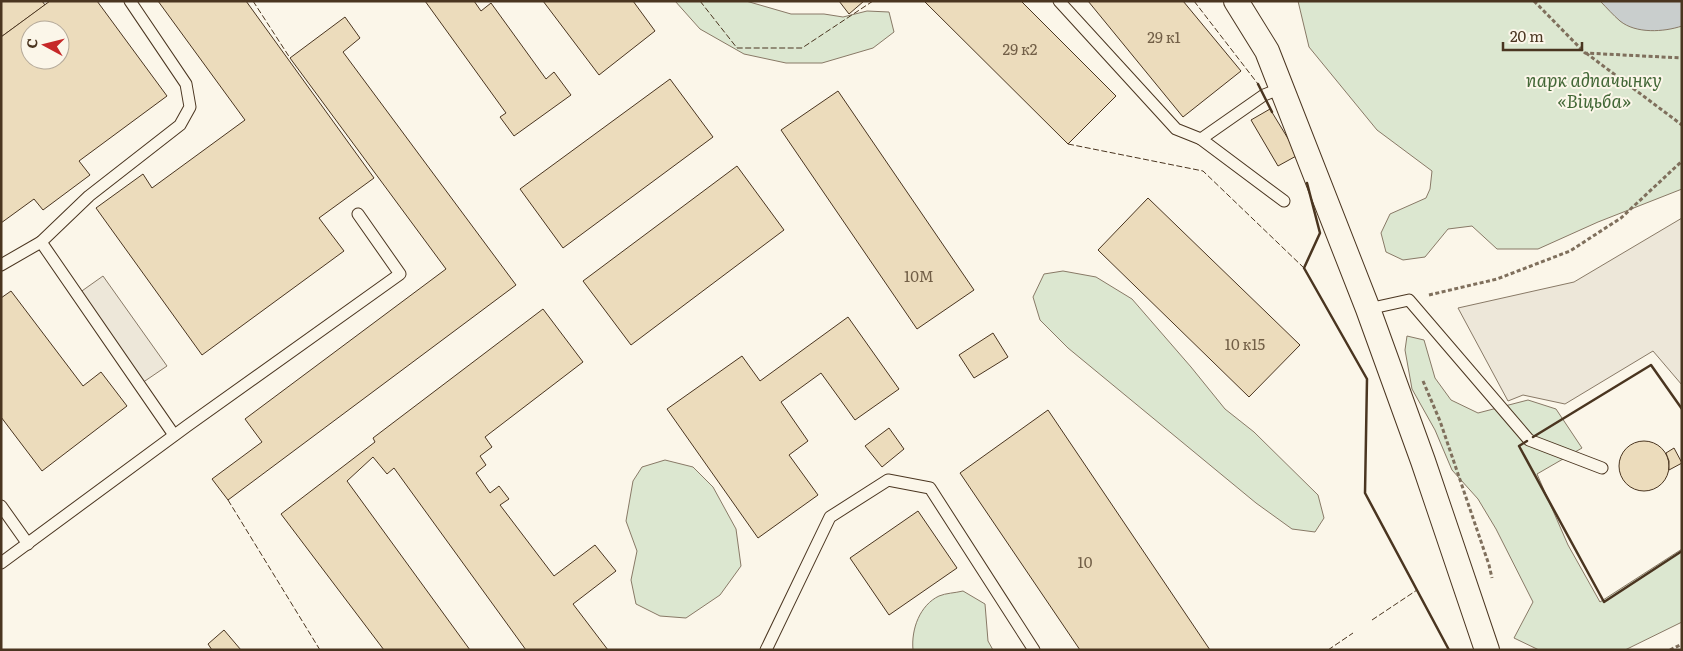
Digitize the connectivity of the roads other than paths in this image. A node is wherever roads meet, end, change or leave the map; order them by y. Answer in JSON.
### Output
{"nodes":[{"id":1,"x":130,"y":1,"type":"edge"},
{"id":2,"x":1059,"y":1,"type":"edge"},
{"id":3,"x":1236,"y":1,"type":"edge"},
{"id":4,"x":1282,"y":88,"type":"junction"},
{"id":5,"x":1201,"y":139,"type":"junction"},
{"id":6,"x":1284,"y":201,"type":"dead end"},
{"id":7,"x":358,"y":214,"type":"dead end"},
{"id":8,"x":41,"y":242,"type":"junction"},
{"id":9,"x":1,"y":265,"type":"edge"},
{"id":10,"x":1368,"y":310,"type":"junction"},
{"id":11,"x":174,"y":435,"type":"junction"},
{"id":12,"x":1602,"y":468,"type":"dead end"},
{"id":13,"x":1,"y":506,"type":"edge"},
{"id":14,"x":28,"y":544,"type":"junction"},
{"id":15,"x":1,"y":564,"type":"edge"},
{"id":16,"x":766,"y":650,"type":"edge"},
{"id":17,"x":1034,"y":650,"type":"edge"},
{"id":18,"x":1487,"y":650,"type":"edge"}],
"edges":[{"from":1,"to":8,"type":"lane"},
{"from":2,"to":5,"type":"lane"},
{"from":3,"to":4,"type":"street"},
{"from":4,"to":5,"type":"lane"},
{"from":4,"to":10,"type":"street"},
{"from":5,"to":6,"type":"lane"},
{"from":7,"to":11,"type":"lane"},
{"from":8,"to":9,"type":"lane"},
{"from":8,"to":11,"type":"lane"},
{"from":10,"to":12,"type":"lane"},
{"from":10,"to":18,"type":"street"},
{"from":11,"to":14,"type":"lane"},
{"from":13,"to":14,"type":"lane"},
{"from":14,"to":15,"type":"lane"},
{"from":16,"to":17,"type":"lane"}]}
